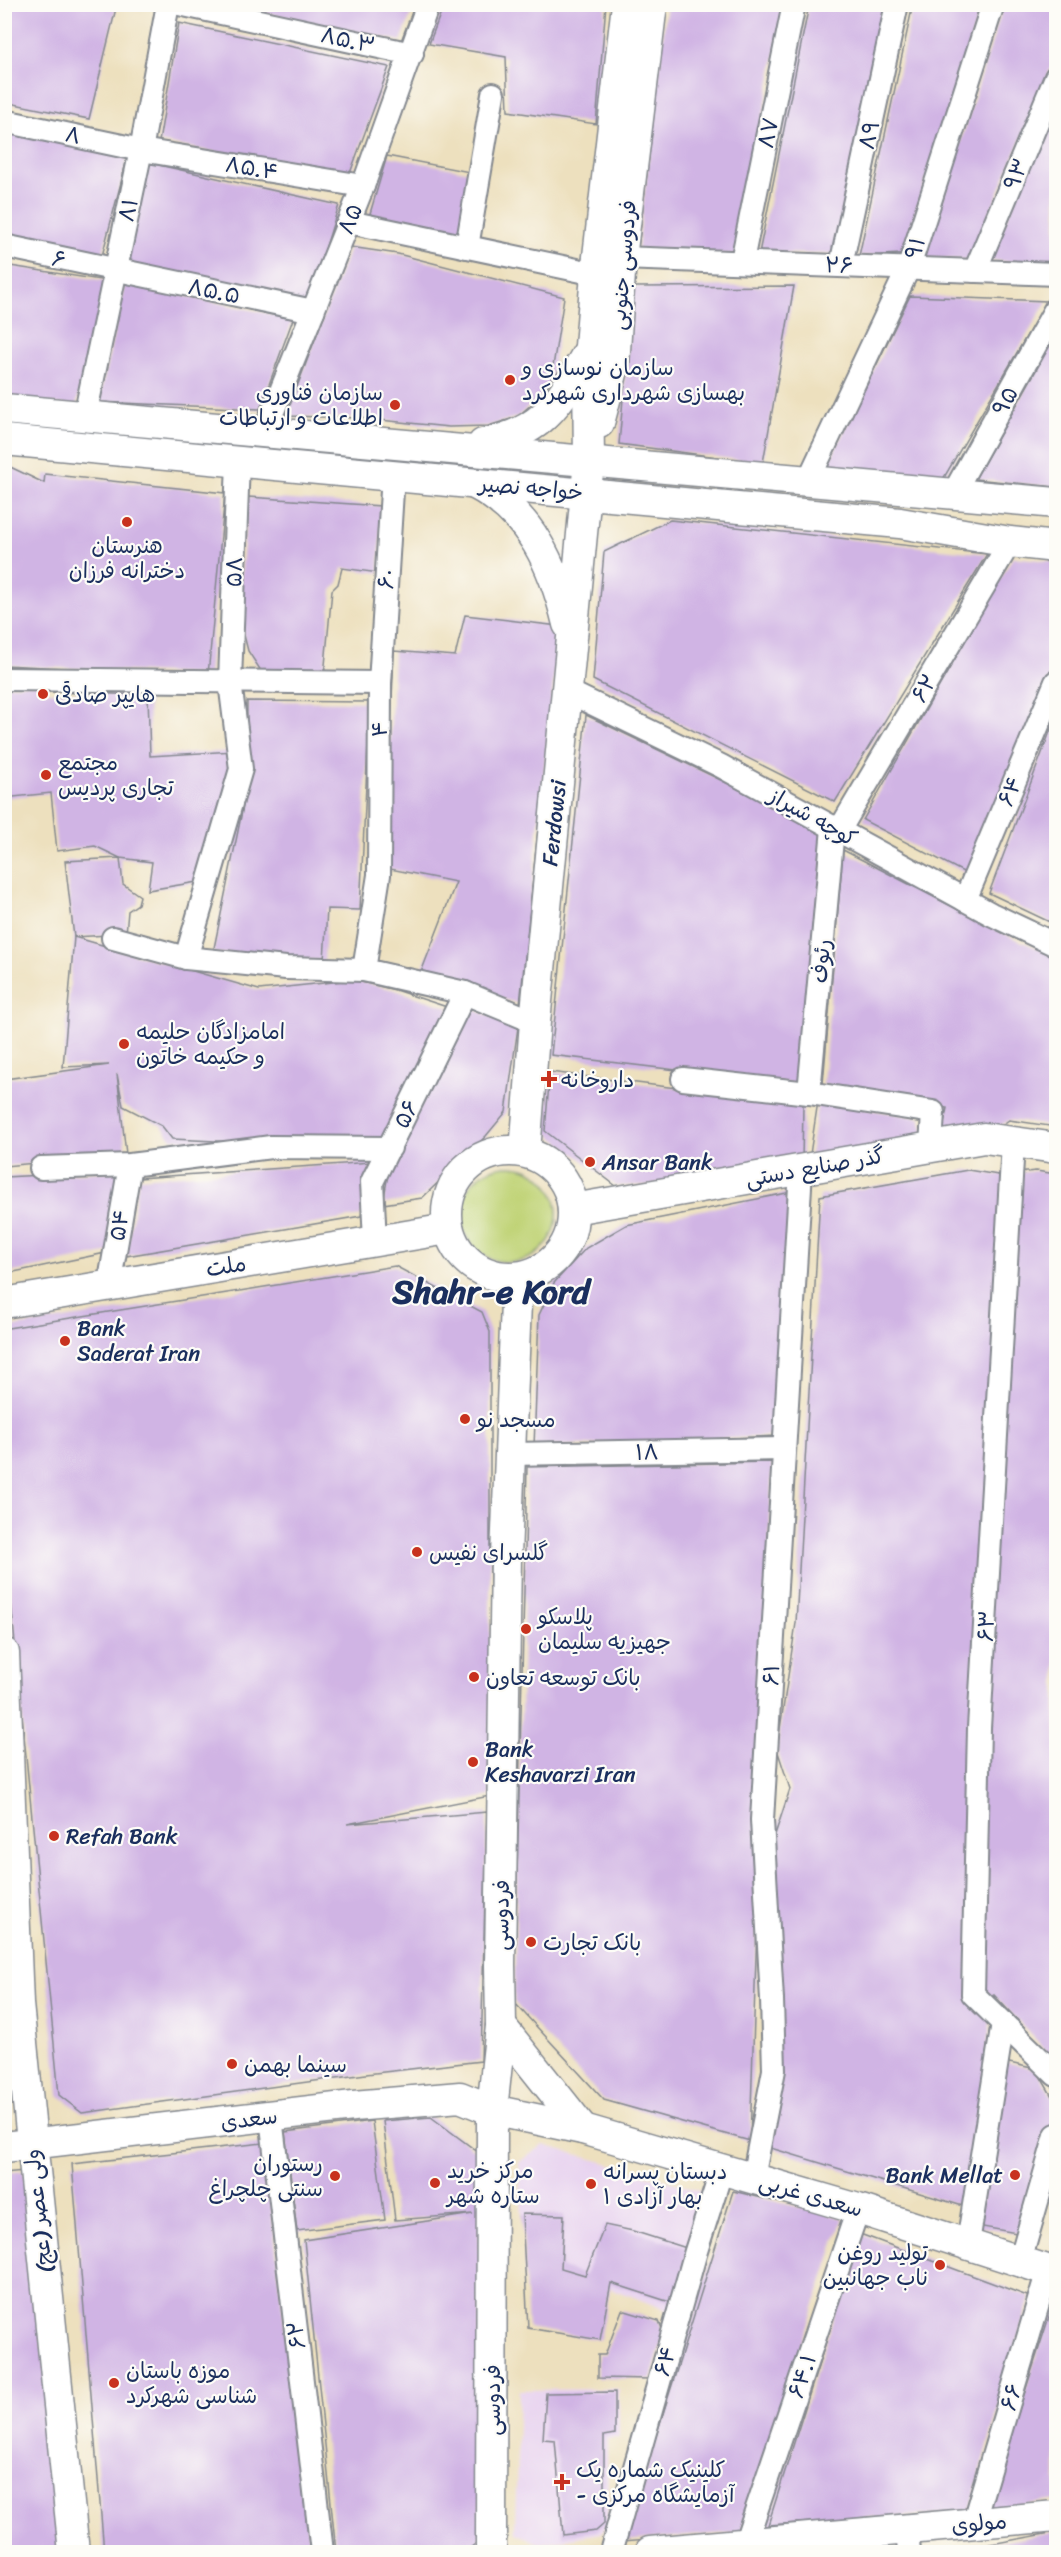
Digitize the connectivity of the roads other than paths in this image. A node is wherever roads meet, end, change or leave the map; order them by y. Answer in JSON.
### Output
{"nodes":[{"id":1,"x":168,"y":4,"type":"edge"},
{"id":2,"x":179,"y":4,"type":"edge"},
{"id":3,"x":428,"y":4,"type":"edge"},
{"id":4,"x":627,"y":4,"type":"edge"},
{"id":5,"x":652,"y":4,"type":"edge"},
{"id":6,"x":794,"y":4,"type":"edge"},
{"id":7,"x":897,"y":4,"type":"edge"},
{"id":8,"x":993,"y":4,"type":"edge"},
{"id":9,"x":412,"y":54,"type":"junction"},
{"id":10,"x":1056,"y":77,"type":"edge"},
{"id":11,"x":493,"y":94,"type":"dead end"},
{"id":12,"x":4,"y":121,"type":"edge"},
{"id":13,"x":141,"y":150,"type":"junction"},
{"id":14,"x":363,"y":186,"type":"junction"},
{"id":15,"x":349,"y":222,"type":"junction"},
{"id":16,"x":4,"y":246,"type":"edge"},
{"id":17,"x":467,"y":247,"type":"junction"},
{"id":18,"x":621,"y":258,"type":"junction"},
{"id":19,"x":742,"y":261,"type":"junction"},
{"id":20,"x":841,"y":265,"type":"junction"},
{"id":21,"x":909,"y":267,"type":"junction"},
{"id":22,"x":114,"y":271,"type":"junction"},
{"id":23,"x":975,"y":271,"type":"junction"},
{"id":24,"x":596,"y":274,"type":"junction"},
{"id":25,"x":1056,"y":274,"type":"edge"},
{"id":26,"x":1056,"y":308,"type":"edge"},
{"id":27,"x":313,"y":311,"type":"junction"},
{"id":28,"x":590,"y":349,"type":"junction"},
{"id":29,"x":4,"y":409,"type":"edge"},
{"id":30,"x":85,"y":416,"type":"junction"},
{"id":31,"x":265,"y":431,"type":"junction"},
{"id":32,"x":4,"y":440,"type":"edge"},
{"id":33,"x":462,"y":449,"type":"junction"},
{"id":34,"x":589,"y":461,"type":"junction"},
{"id":35,"x":238,"y":462,"type":"junction"},
{"id":36,"x":393,"y":476,"type":"junction"},
{"id":37,"x":808,"y":481,"type":"junction"},
{"id":38,"x":473,"y":483,"type":"junction"},
{"id":39,"x":586,"y":493,"type":"junction"},
{"id":40,"x":953,"y":494,"type":"junction"},
{"id":41,"x":1056,"y":503,"type":"edge"},
{"id":42,"x":1010,"y":542,"type":"junction"},
{"id":43,"x":1056,"y":547,"type":"edge"},
{"id":44,"x":572,"y":639,"type":"junction"},
{"id":45,"x":4,"y":679,"type":"edge"},
{"id":46,"x":230,"y":682,"type":"junction"},
{"id":47,"x":1056,"y":682,"type":"edge"},
{"id":48,"x":380,"y":683,"type":"junction"},
{"id":49,"x":567,"y":691,"type":"junction"},
{"id":50,"x":833,"y":828,"type":"junction"},
{"id":51,"x":965,"y":900,"type":"junction"},
{"id":52,"x":113,"y":938,"type":"dead end"},
{"id":53,"x":1056,"y":945,"type":"edge"},
{"id":54,"x":186,"y":958,"type":"junction"},
{"id":55,"x":364,"y":970,"type":"junction"},
{"id":56,"x":465,"y":993,"type":"junction"},
{"id":57,"x":535,"y":1022,"type":"junction"},
{"id":58,"x":683,"y":1079,"type":"dead end"},
{"id":59,"x":809,"y":1093,"type":"junction"},
{"id":60,"x":1013,"y":1143,"type":"junction"},
{"id":61,"x":931,"y":1147,"type":"junction"},
{"id":62,"x":390,"y":1148,"type":"junction"},
{"id":63,"x":1056,"y":1148,"type":"edge"},
{"id":64,"x":525,"y":1152,"type":"junction"},
{"id":65,"x":130,"y":1165,"type":"junction"},
{"id":66,"x":41,"y":1168,"type":"dead end"},
{"id":67,"x":801,"y":1170,"type":"junction"},
{"id":68,"x":573,"y":1209,"type":"junction"},
{"id":69,"x":448,"y":1229,"type":"junction"},
{"id":70,"x":375,"y":1242,"type":"junction"},
{"id":71,"x":517,"y":1277,"type":"junction"},
{"id":72,"x":109,"y":1286,"type":"junction"},
{"id":73,"x":4,"y":1303,"type":"edge"},
{"id":74,"x":784,"y":1449,"type":"junction"},
{"id":75,"x":510,"y":1454,"type":"junction"},
{"id":76,"x":4,"y":1653,"type":"edge"},
{"id":77,"x":1003,"y":2023,"type":"junction"},
{"id":78,"x":501,"y":2026,"type":"junction"},
{"id":79,"x":1056,"y":2075,"type":"edge"},
{"id":80,"x":492,"y":2110,"type":"junction"},
{"id":81,"x":271,"y":2117,"type":"junction"},
{"id":82,"x":582,"y":2129,"type":"junction"},
{"id":83,"x":1056,"y":2135,"type":"edge"},
{"id":84,"x":18,"y":2145,"type":"edge"},
{"id":85,"x":723,"y":2169,"type":"junction"},
{"id":86,"x":753,"y":2178,"type":"junction"},
{"id":87,"x":858,"y":2209,"type":"junction"},
{"id":88,"x":968,"y":2244,"type":"junction"},
{"id":89,"x":1020,"y":2261,"type":"junction"},
{"id":90,"x":1052,"y":2272,"type":"edge"},
{"id":91,"x":1056,"y":2516,"type":"edge"},
{"id":92,"x":973,"y":2524,"type":"junction"},
{"id":93,"x":908,"y":2541,"type":"edge"},
{"id":94,"x":745,"y":2544,"type":"junction"},
{"id":95,"x":669,"y":2552,"type":"edge"},
{"id":96,"x":74,"y":2553,"type":"edge"},
{"id":97,"x":322,"y":2553,"type":"edge"},
{"id":98,"x":491,"y":2553,"type":"edge"},
{"id":99,"x":611,"y":2553,"type":"edge"}],
"edges":[{"from":1,"to":13,"type":"street","name":"۸۱"},
{"from":2,"to":9,"type":"street","name":"۸۵.۳"},
{"from":3,"to":9,"type":"street","name":"۸۵"},
{"from":4,"to":24,"type":"main road","name":"فردوسی جنوبی"},
{"from":5,"to":18,"type":"main road","name":"فردوسی جنوبی"},
{"from":6,"to":19,"type":"street","name":"۸۷"},
{"from":7,"to":20,"type":"street","name":"۸۹"},
{"from":8,"to":21,"type":"street","name":"۹۱"},
{"from":9,"to":14,"type":"street","name":"۸۵"},
{"from":10,"to":23,"type":"street","name":"۹۳"},
{"from":11,"to":17,"type":"street"},
{"from":12,"to":13,"type":"street","name":"۸"},
{"from":13,"to":14,"type":"street","name":"۸۵.۴"},
{"from":13,"to":22,"type":"street","name":"۸۱"},
{"from":14,"to":15,"type":"street","name":"۸۵"},
{"from":15,"to":17,"type":"street"},
{"from":15,"to":27,"type":"street","name":"۸۵"},
{"from":16,"to":22,"type":"street","name":"۶"},
{"from":17,"to":24,"type":"street"},
{"from":18,"to":19,"type":"street","name":"۲۶"},
{"from":18,"to":34,"type":"main road","name":"فردوسی جنوبی"},
{"from":19,"to":20,"type":"street","name":"۲۶"},
{"from":20,"to":21,"type":"street","name":"۲۶"},
{"from":21,"to":23,"type":"street","name":"۲۶"},
{"from":21,"to":37,"type":"street","name":"۹۱"},
{"from":22,"to":27,"type":"street","name":"۸۵.۵"},
{"from":22,"to":30,"type":"street","name":"۸۱"},
{"from":23,"to":25,"type":"street","name":"۲۶"},
{"from":24,"to":28,"type":"main road","name":"فردوسی جنوبی"},
{"from":26,"to":40,"type":"street","name":"۹۵"},
{"from":27,"to":31,"type":"street","name":"۸۵"},
{"from":28,"to":33,"type":"main road"},
{"from":28,"to":34,"type":"main road","name":"فردوسی جنوبی"},
{"from":29,"to":30,"type":"main road","name":"خواجه نصیر"},
{"from":30,"to":31,"type":"main road","name":"خواجه نصیر"},
{"from":31,"to":33,"type":"main road","name":"خواجه نصیر"},
{"from":32,"to":35,"type":"main road","name":"خواجه نصیر"},
{"from":33,"to":34,"type":"main road","name":"خواجه نصیر"},
{"from":34,"to":37,"type":"main road","name":"خواجه نصیر"},
{"from":34,"to":39,"type":"main road","name":"Ferdowsi"},
{"from":35,"to":36,"type":"main road","name":"خواجه نصیر"},
{"from":35,"to":46,"type":"street","name":"۵۸"},
{"from":36,"to":38,"type":"main road","name":"خواجه نصیر"},
{"from":36,"to":48,"type":"street","name":"۶۰"},
{"from":37,"to":40,"type":"main road","name":"خواجه نصیر"},
{"from":38,"to":39,"type":"main road","name":"خواجه نصیر"},
{"from":38,"to":44,"type":"main road"},
{"from":39,"to":42,"type":"main road","name":"خواجه نصیر"},
{"from":39,"to":44,"type":"main road","name":"Ferdowsi"},
{"from":40,"to":41,"type":"main road","name":"خواجه نصیر"},
{"from":42,"to":43,"type":"main road","name":"خواجه نصیر"},
{"from":42,"to":50,"type":"street","name":"۶۲"},
{"from":44,"to":49,"type":"main road","name":"Ferdowsi"},
{"from":45,"to":46,"type":"street"},
{"from":46,"to":48,"type":"street"},
{"from":46,"to":54,"type":"street","name":"۵۸"},
{"from":47,"to":51,"type":"street","name":"۶۴"},
{"from":48,"to":55,"type":"street","name":"۴"},
{"from":49,"to":50,"type":"street","name":"کوچه شیراز"},
{"from":49,"to":57,"type":"main road","name":"Ferdowsi"},
{"from":50,"to":51,"type":"street","name":"کوچه شیراز"},
{"from":50,"to":59,"type":"street","name":"رئوف"},
{"from":51,"to":53,"type":"street","name":"کوچه شیراز"},
{"from":52,"to":54,"type":"street"},
{"from":54,"to":55,"type":"street"},
{"from":55,"to":56,"type":"street"},
{"from":56,"to":57,"type":"street"},
{"from":56,"to":62,"type":"street","name":"۵۶"},
{"from":57,"to":64,"type":"main road","name":"Ferdowsi"},
{"from":58,"to":59,"type":"street"},
{"from":59,"to":61,"type":"street"},
{"from":60,"to":61,"type":"main road","name":"گذر صنایع دستی"},
{"from":60,"to":63,"type":"main road","name":"گذر صنایع دستی"},
{"from":60,"to":77,"type":"street","name":"۶۳"},
{"from":61,"to":67,"type":"main road","name":"گذر صنایع دستی"},
{"from":62,"to":65,"type":"street"},
{"from":62,"to":70,"type":"street","name":"۵۶"},
{"from":64,"to":68,"type":"main road"},
{"from":64,"to":69,"type":"main road"},
{"from":65,"to":66,"type":"street"},
{"from":65,"to":72,"type":"street","name":"۵۴"},
{"from":67,"to":68,"type":"main road","name":"گذر صنایع دستی"},
{"from":67,"to":74,"type":"street","name":"۶۱"},
{"from":68,"to":71,"type":"main road"},
{"from":69,"to":70,"type":"main road","name":"ملت"},
{"from":69,"to":71,"type":"main road"},
{"from":70,"to":72,"type":"main road","name":"ملت"},
{"from":71,"to":75,"type":"main road","name":"فردوسی"},
{"from":72,"to":73,"type":"main road","name":"ملت"},
{"from":74,"to":75,"type":"street","name":"۱۸"},
{"from":74,"to":86,"type":"street","name":"۶۱"},
{"from":75,"to":78,"type":"main road","name":"فردوسی"},
{"from":76,"to":84,"type":"main road","name":"ولی عصر (عج)"},
{"from":77,"to":79,"type":"street","name":"۶۳"},
{"from":77,"to":88,"type":"street"},
{"from":78,"to":80,"type":"main road","name":"فردوسی"},
{"from":78,"to":82,"type":"main road"},
{"from":80,"to":81,"type":"main road","name":"سعدی"},
{"from":80,"to":82,"type":"main road","name":"سعدی غربی"},
{"from":80,"to":98,"type":"main road","name":"فردوسی"},
{"from":81,"to":84,"type":"main road","name":"سعدی"},
{"from":81,"to":97,"type":"street","name":"۶۲"},
{"from":82,"to":85,"type":"main road","name":"سعدی غربی"},
{"from":83,"to":89,"type":"street"},
{"from":84,"to":96,"type":"main road","name":"ولی عصر (عج)"},
{"from":85,"to":86,"type":"main road","name":"سعدی غربی"},
{"from":85,"to":99,"type":"street","name":"۶۴"},
{"from":86,"to":87,"type":"main road","name":"سعدی غربی"},
{"from":87,"to":88,"type":"main road","name":"سعدی غربی"},
{"from":87,"to":94,"type":"street","name":"۶۴.۱"},
{"from":88,"to":89,"type":"main road","name":"سعدی غربی"},
{"from":89,"to":90,"type":"main road","name":"سعدی غربی"},
{"from":90,"to":92,"type":"street","name":"۶۶"},
{"from":91,"to":92,"type":"main road","name":"مولوی"},
{"from":92,"to":93,"type":"main road","name":"مولوی"},
{"from":93,"to":94,"type":"main road","name":"مولوی"},
{"from":94,"to":95,"type":"main road","name":"مولوی"}]}
